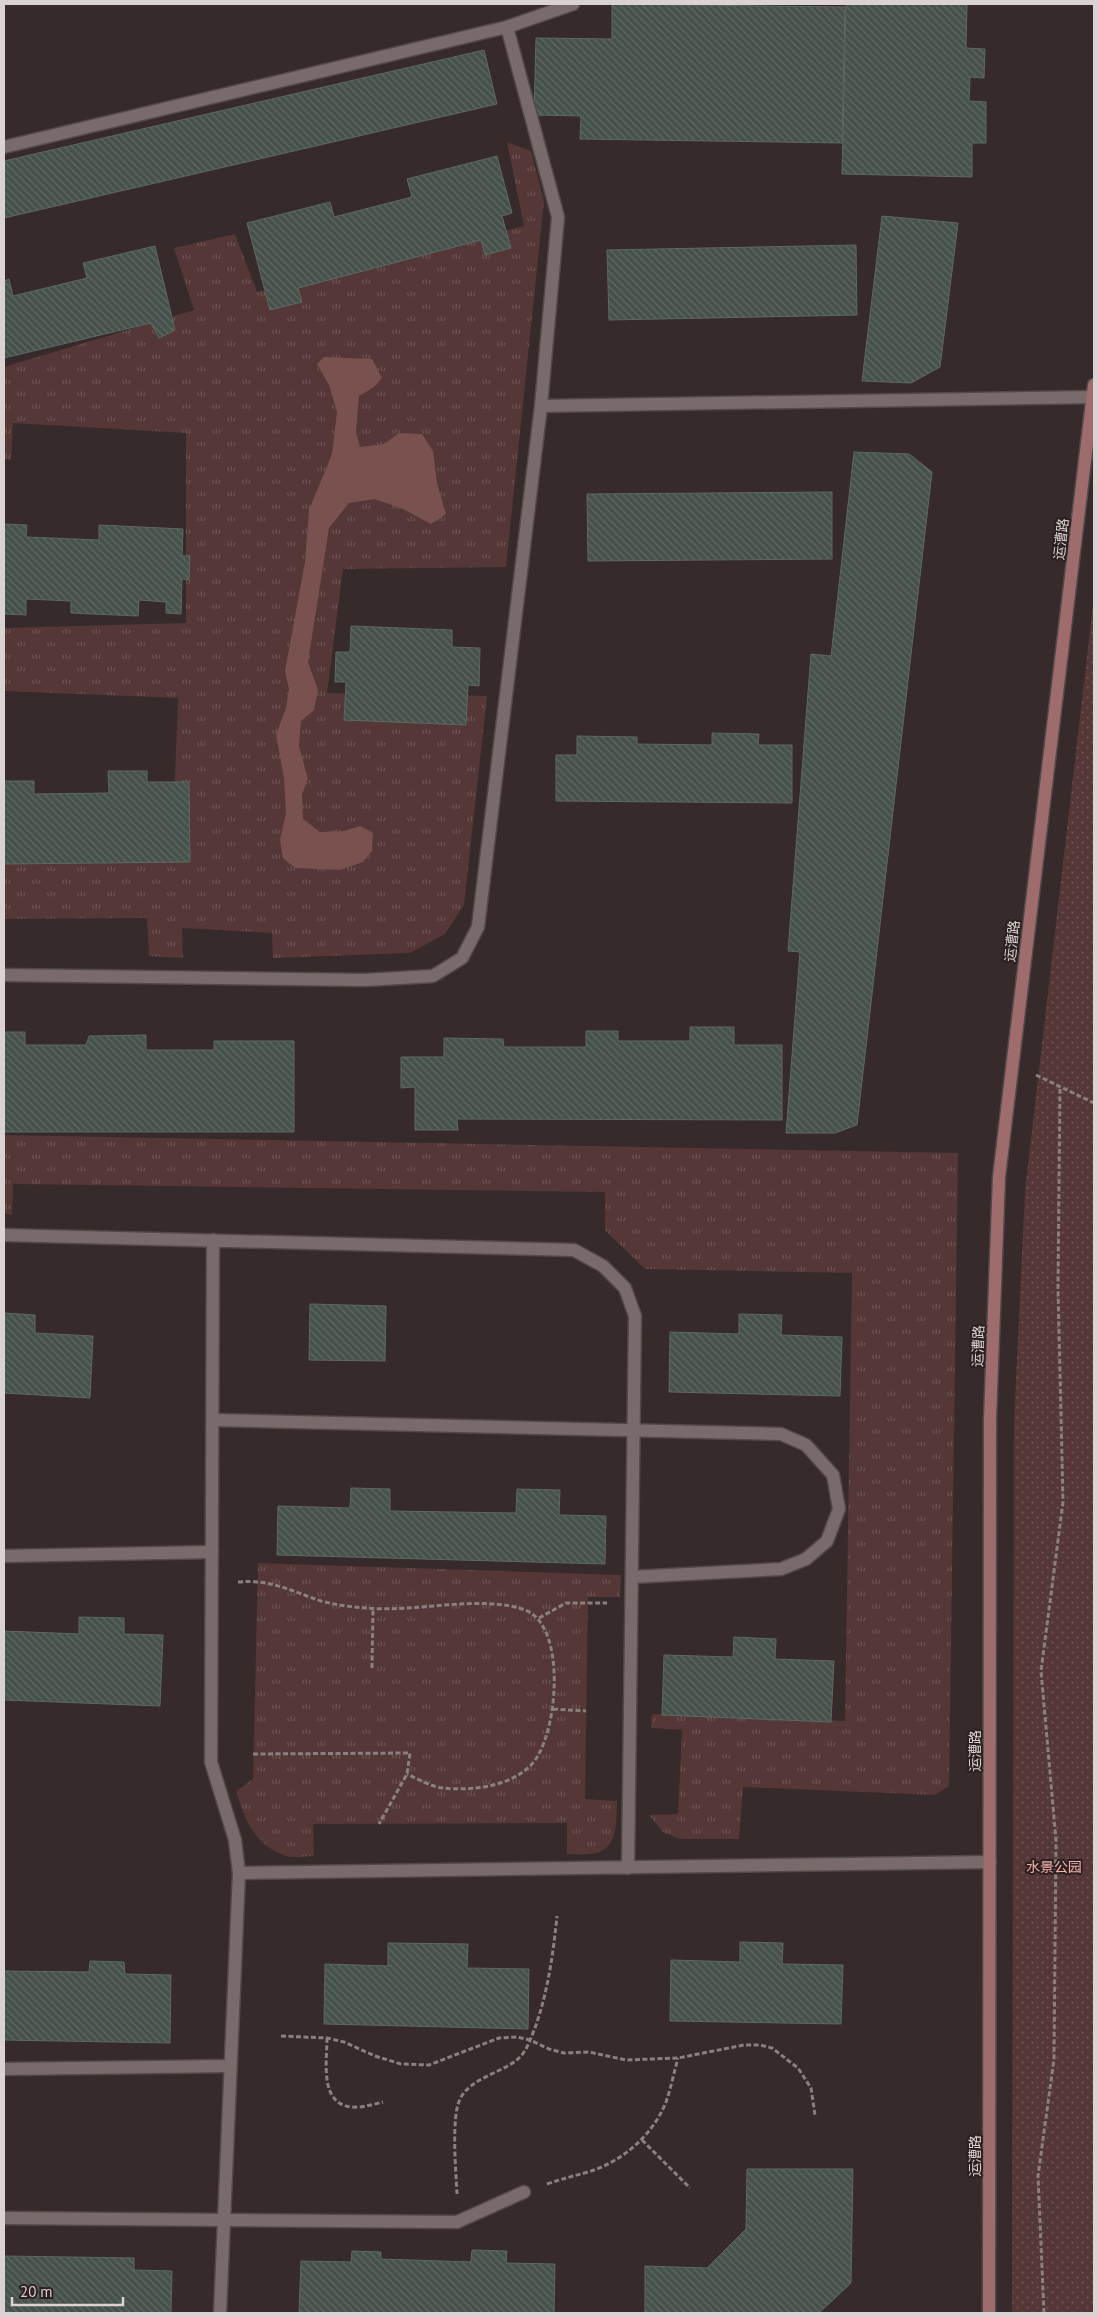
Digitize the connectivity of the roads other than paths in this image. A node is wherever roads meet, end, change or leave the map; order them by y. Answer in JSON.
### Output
{"nodes":[{"id":1,"x":573,"y":4,"type":"edge"},
{"id":2,"x":507,"y":27,"type":"junction"},
{"id":3,"x":4,"y":147,"type":"edge"},
{"id":4,"x":1094,"y":391,"type":"edge"},
{"id":5,"x":540,"y":406,"type":"junction"},
{"id":6,"x":4,"y":975,"type":"edge"},
{"id":7,"x":4,"y":1235,"type":"edge"},
{"id":8,"x":214,"y":1240,"type":"junction"},
{"id":9,"x":213,"y":1420,"type":"junction"},
{"id":10,"x":633,"y":1431,"type":"junction"},
{"id":11,"x":212,"y":1552,"type":"junction"},
{"id":12,"x":4,"y":1556,"type":"edge"},
{"id":13,"x":632,"y":1577,"type":"junction"},
{"id":14,"x":990,"y":1862,"type":"junction"},
{"id":15,"x":628,"y":1868,"type":"junction"},
{"id":16,"x":238,"y":1873,"type":"junction"},
{"id":17,"x":230,"y":2066,"type":"junction"},
{"id":18,"x":4,"y":2069,"type":"edge"},
{"id":19,"x":524,"y":2192,"type":"road end"},
{"id":20,"x":4,"y":2218,"type":"edge"},
{"id":21,"x":224,"y":2220,"type":"junction"},
{"id":22,"x":220,"y":2313,"type":"edge"},
{"id":23,"x":990,"y":2313,"type":"edge"}],
"edges":[{"from":1,"to":2,"type":"street"},
{"from":2,"to":3,"type":"street"},
{"from":2,"to":5,"type":"street"},
{"from":4,"to":5,"type":"street"},
{"from":4,"to":14,"type":"street","name":"运漕路"},
{"from":5,"to":6,"type":"street"},
{"from":7,"to":8,"type":"street"},
{"from":8,"to":9,"type":"street"},
{"from":8,"to":10,"type":"street"},
{"from":9,"to":10,"type":"street"},
{"from":9,"to":11,"type":"street"},
{"from":10,"to":13,"type":"street"},
{"from":10,"to":13,"type":"street"},
{"from":11,"to":12,"type":"street"},
{"from":11,"to":16,"type":"street"},
{"from":13,"to":15,"type":"street"},
{"from":14,"to":15,"type":"street"},
{"from":14,"to":23,"type":"street","name":"运漕路"},
{"from":15,"to":16,"type":"street"},
{"from":16,"to":17,"type":"street"},
{"from":17,"to":18,"type":"street"},
{"from":17,"to":21,"type":"street"},
{"from":19,"to":21,"type":"street"},
{"from":20,"to":21,"type":"street"},
{"from":21,"to":22,"type":"street"}]}
